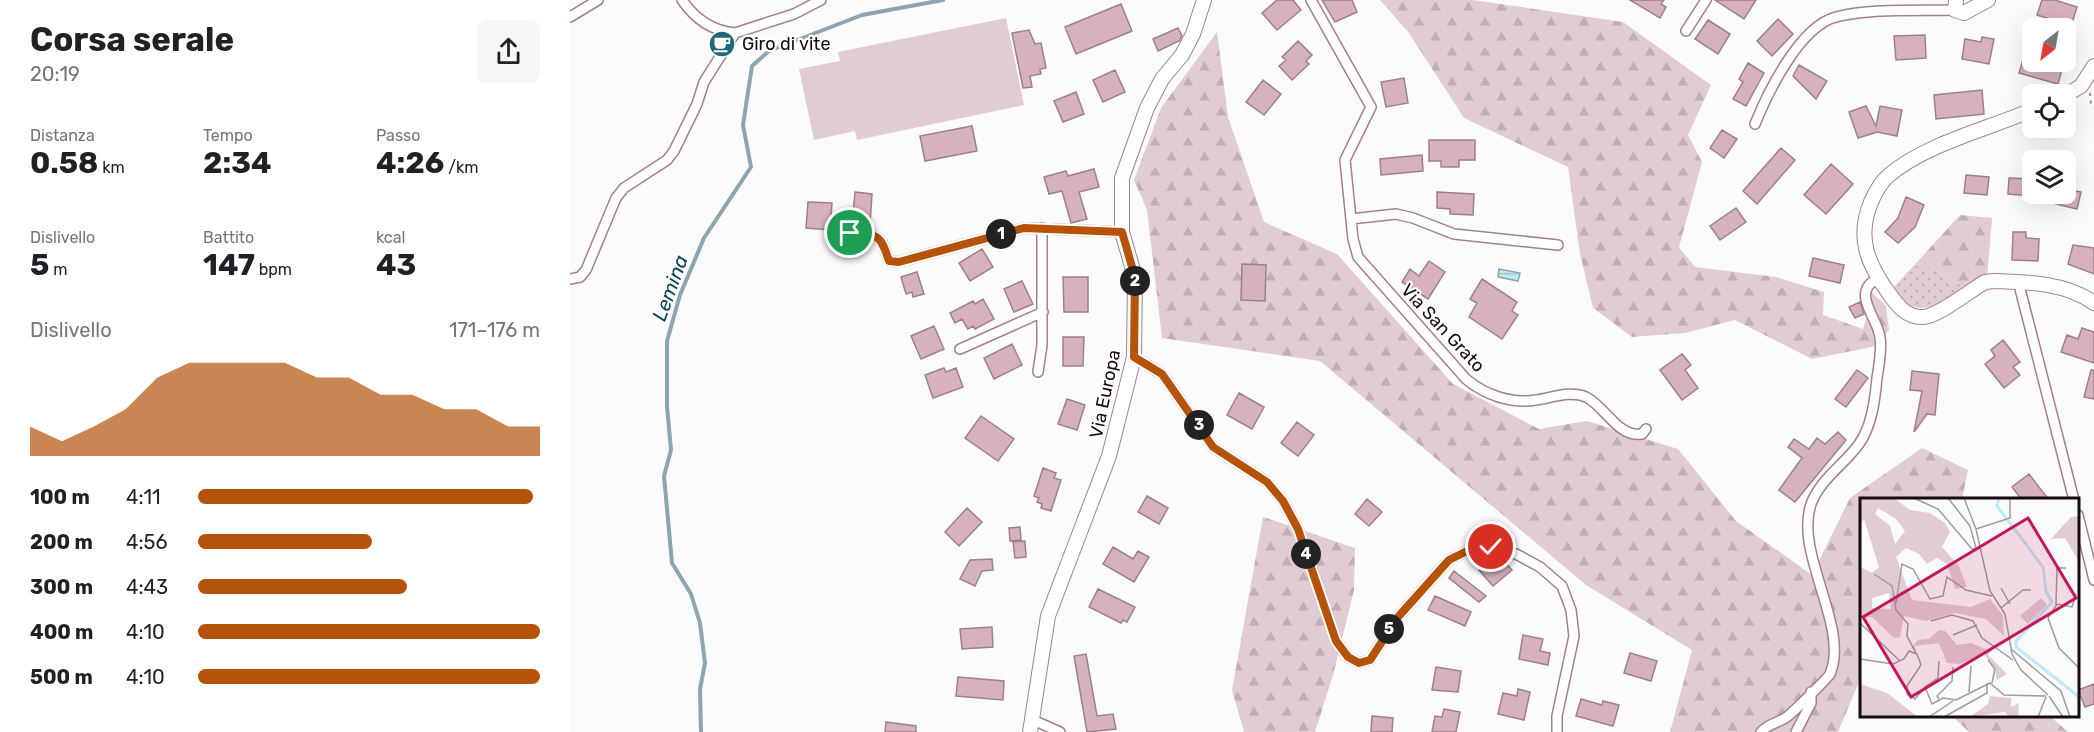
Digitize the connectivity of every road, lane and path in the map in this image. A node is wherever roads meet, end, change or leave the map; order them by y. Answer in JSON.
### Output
{"nodes":[{"id":1,"x":598,"y":0,"type":"edge"},
{"id":2,"x":682,"y":0,"type":"edge"},
{"id":3,"x":821,"y":0,"type":"edge"},
{"id":4,"x":1204,"y":0,"type":"edge"},
{"id":5,"x":1311,"y":0,"type":"edge"},
{"id":6,"x":1706,"y":0,"type":"edge"},
{"id":7,"x":1988,"y":0,"type":"edge"},
{"id":8,"x":1956,"y":5,"type":"edge"},
{"id":9,"x":570,"y":17,"type":"edge"},
{"id":10,"x":1686,"y":31,"type":"dead end"},
{"id":11,"x":735,"y":33,"type":"junction"},
{"id":12,"x":2094,"y":66,"type":"edge"},
{"id":13,"x":2076,"y":89,"type":"edge"},
{"id":14,"x":2022,"y":114,"type":"edge"},
{"id":15,"x":1755,"y":124,"type":"dead end"},
{"id":16,"x":1351,"y":219,"type":"junction"},
{"id":17,"x":1042,"y":228,"type":"junction"},
{"id":18,"x":1122,"y":232,"type":"junction"},
{"id":19,"x":850,"y":233,"type":"dead end"},
{"id":20,"x":1558,"y":245,"type":"dead end"},
{"id":21,"x":1878,"y":278,"type":"junction"},
{"id":22,"x":570,"y":279,"type":"edge"},
{"id":23,"x":2018,"y":282,"type":"junction"},
{"id":24,"x":2094,"y":303,"type":"edge"},
{"id":25,"x":1043,"y":312,"type":"junction"},
{"id":26,"x":960,"y":350,"type":"dead end"},
{"id":27,"x":1134,"y":357,"type":"junction"},
{"id":28,"x":1038,"y":372,"type":"dead end"},
{"id":29,"x":1646,"y":429,"type":"dead end"},
{"id":30,"x":2072,"y":498,"type":"edge"},
{"id":31,"x":2079,"y":519,"type":"edge"},
{"id":32,"x":2094,"y":580,"type":"edge"},
{"id":33,"x":1811,"y":692,"type":"junction"},
{"id":34,"x":1039,"y":727,"type":"edge"},
{"id":35,"x":1060,"y":732,"type":"edge"},
{"id":36,"x":1557,"y":732,"type":"edge"},
{"id":37,"x":1761,"y":732,"type":"edge"},
{"id":38,"x":1796,"y":732,"type":"edge"}],
"edges":[{"from":1,"to":9,"type":"street"},
{"from":2,"to":11,"type":"street"},
{"from":3,"to":11,"type":"street"},
{"from":4,"to":18,"type":"street","name":"Via Europa"},
{"from":5,"to":16,"type":"street","name":"Via San Grato"},
{"from":6,"to":10,"type":"street"},
{"from":7,"to":8,"type":"street"},
{"from":8,"to":15,"type":"street"},
{"from":11,"to":22,"type":"street"},
{"from":12,"to":13,"type":"street"},
{"from":14,"to":21,"type":"street"},
{"from":16,"to":20,"type":"street"},
{"from":16,"to":29,"type":"street","name":"Via San Grato"},
{"from":17,"to":18,"type":"street"},
{"from":17,"to":19,"type":"street"},
{"from":17,"to":25,"type":"street"},
{"from":18,"to":27,"type":"street","name":"Via Europa"},
{"from":21,"to":23,"type":"street"},
{"from":21,"to":33,"type":"street"},
{"from":23,"to":24,"type":"street"},
{"from":23,"to":30,"type":"street"},
{"from":25,"to":26,"type":"street"},
{"from":25,"to":28,"type":"street"},
{"from":27,"to":34,"type":"street","name":"Via Europa"},
{"from":27,"to":36,"type":"street"},
{"from":31,"to":32,"type":"street"},
{"from":33,"to":37,"type":"street"},
{"from":33,"to":38,"type":"street"},
{"from":34,"to":35,"type":"street"}]}
